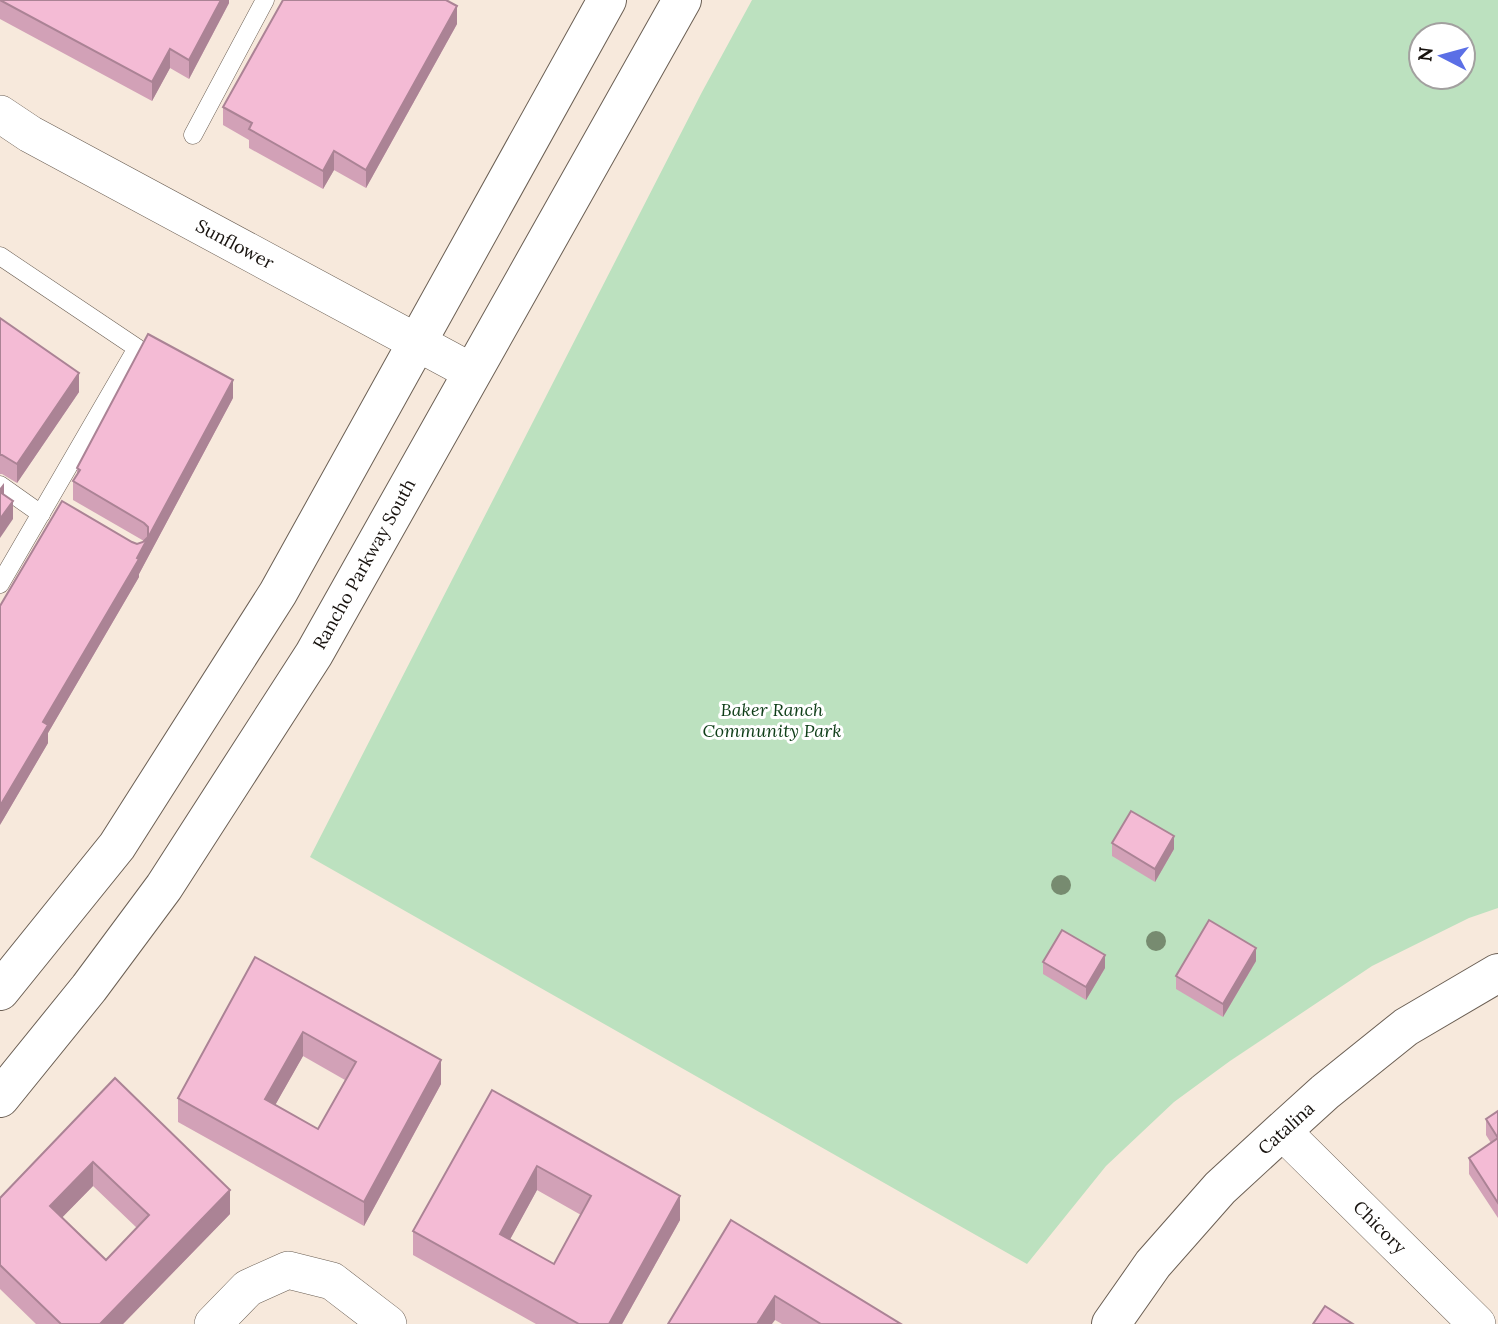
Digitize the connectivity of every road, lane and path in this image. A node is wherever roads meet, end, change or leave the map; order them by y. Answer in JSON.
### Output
{"nodes":[{"id":1,"x":265,"y":0,"type":"edge"},
{"id":2,"x":607,"y":0,"type":"edge"},
{"id":3,"x":682,"y":0,"type":"edge"},
{"id":4,"x":0,"y":114,"type":"edge"},
{"id":5,"x":193,"y":135,"type":"dead end"},
{"id":6,"x":0,"y":256,"type":"edge"},
{"id":7,"x":418,"y":343,"type":"junction"},
{"id":8,"x":472,"y":372,"type":"junction"},
{"id":9,"x":0,"y":485,"type":"edge"},
{"id":10,"x":50,"y":506,"type":"junction"},
{"id":11,"x":0,"y":584,"type":"edge"},
{"id":12,"x":1498,"y":973,"type":"edge"},
{"id":13,"x":0,"y":991,"type":"edge"},
{"id":14,"x":0,"y":1098,"type":"edge"},
{"id":15,"x":1282,"y":1131,"type":"junction"},
{"id":16,"x":213,"y":1324,"type":"edge"},
{"id":17,"x":388,"y":1324,"type":"edge"},
{"id":18,"x":1111,"y":1324,"type":"edge"},
{"id":19,"x":1477,"y":1324,"type":"edge"}],
"edges":[{"from":1,"to":5,"type":"lane"},
{"from":2,"to":7,"type":"street"},
{"from":3,"to":8,"type":"street","name":"Rancho Parkway South"},
{"from":4,"to":7,"type":"street","name":"Sunflower"},
{"from":6,"to":10,"type":"lane"},
{"from":7,"to":8,"type":"street","name":"Sunflower"},
{"from":7,"to":13,"type":"street"},
{"from":8,"to":14,"type":"street","name":"Rancho Parkway South"},
{"from":9,"to":10,"type":"lane"},
{"from":10,"to":11,"type":"lane"},
{"from":12,"to":15,"type":"street","name":"Catalina"},
{"from":15,"to":18,"type":"street","name":"Catalina"},
{"from":15,"to":19,"type":"street","name":"Chicory"},
{"from":16,"to":17,"type":"street"}]}
